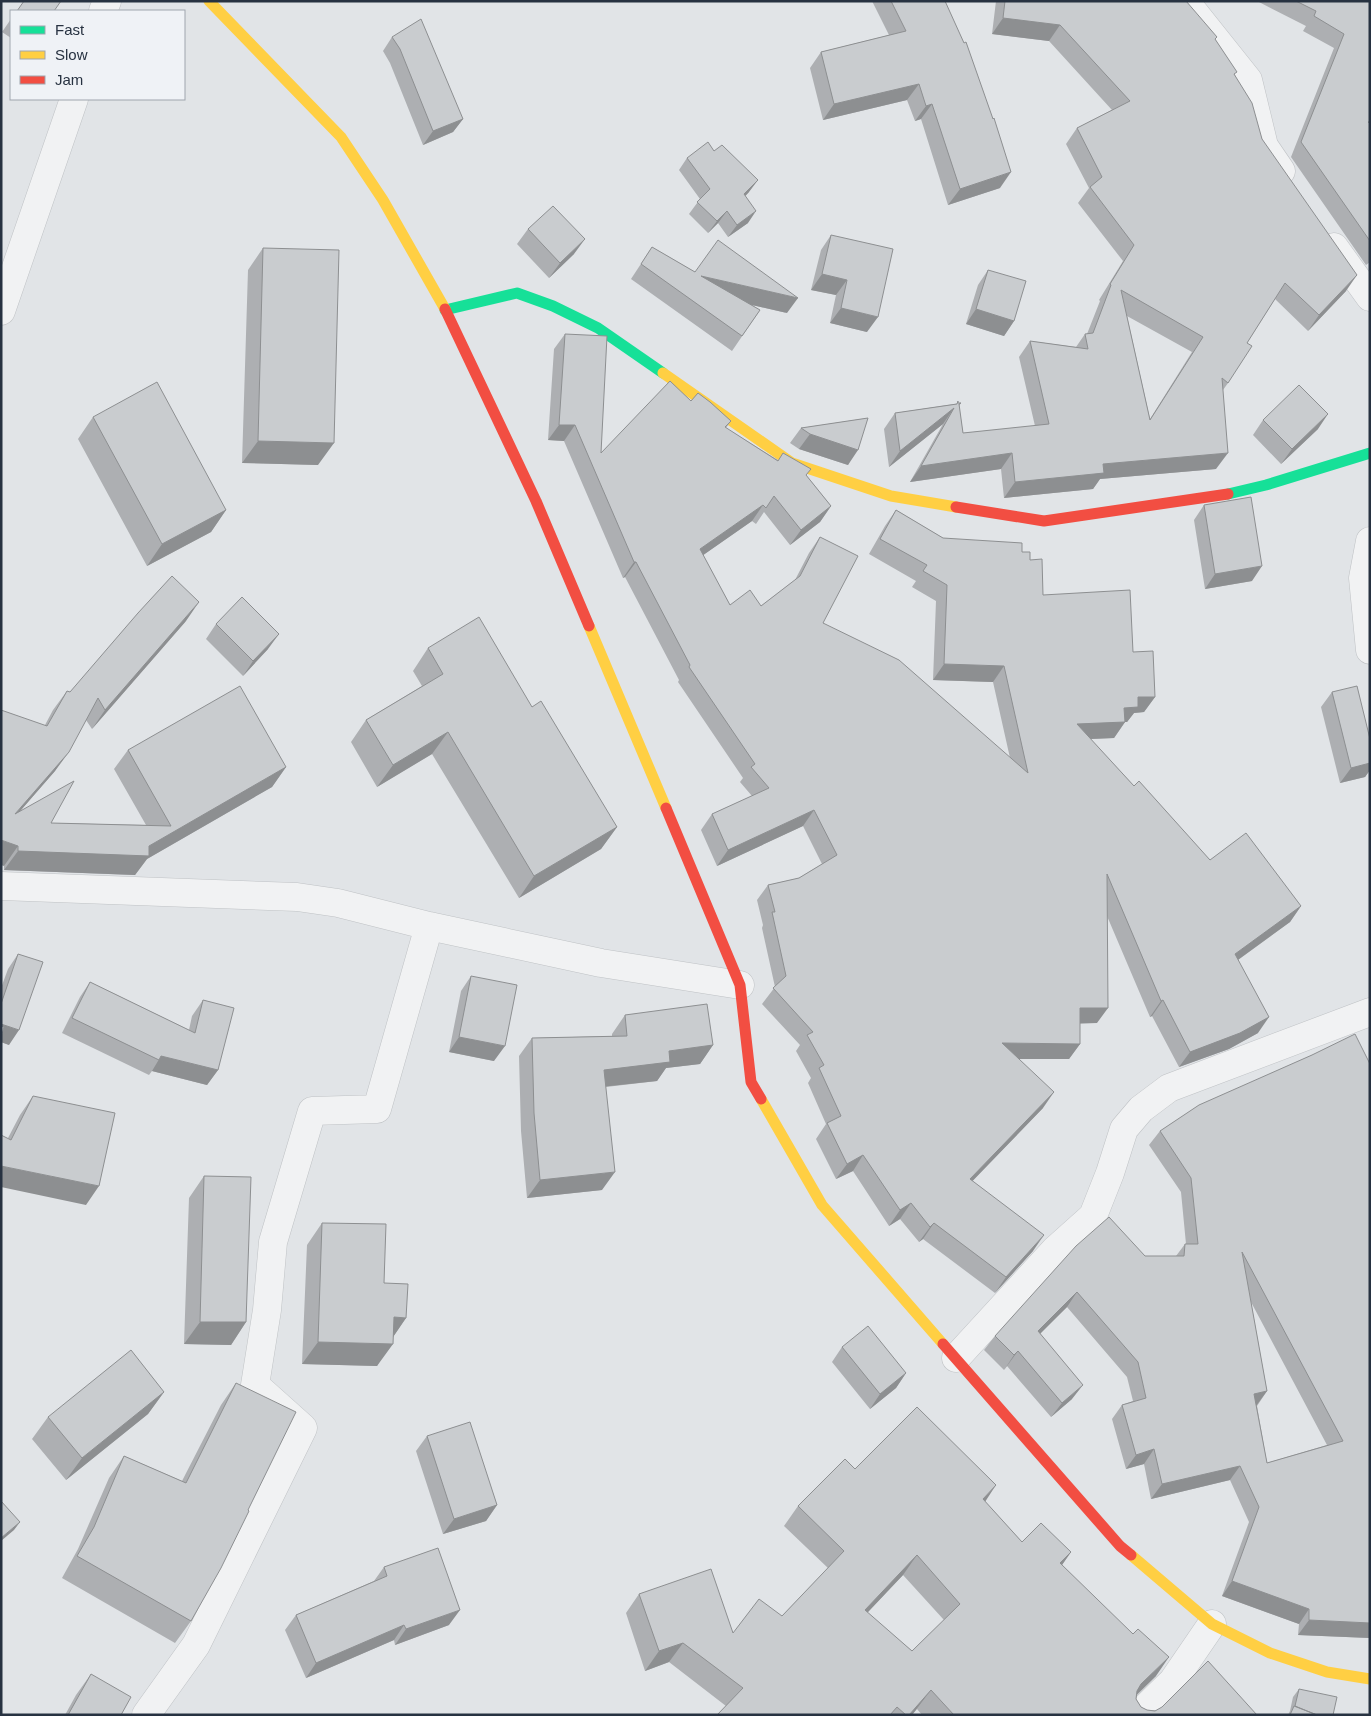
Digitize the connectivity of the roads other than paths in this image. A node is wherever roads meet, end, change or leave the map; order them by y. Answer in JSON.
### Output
{"nodes":[{"id":1,"x":209,"y":1,"type":"edge"},
{"id":2,"x":1185,"y":1,"type":"edge"},
{"id":3,"x":74,"y":100,"type":"edge"},
{"id":4,"x":1296,"y":193,"type":"edge"},
{"id":5,"x":1318,"y":224,"type":"edge"},
{"id":6,"x":1370,"y":296,"type":"edge"},
{"id":7,"x":445,"y":310,"type":"junction"},
{"id":8,"x":1,"y":311,"type":"edge"},
{"id":9,"x":1370,"y":454,"type":"edge"},
{"id":10,"x":1370,"y":540,"type":"edge"},
{"id":11,"x":1370,"y":650,"type":"edge"},
{"id":12,"x":1,"y":886,"type":"edge"},
{"id":13,"x":429,"y":926,"type":"junction"},
{"id":14,"x":740,"y":986,"type":"junction"},
{"id":15,"x":1370,"y":1012,"type":"edge"},
{"id":16,"x":956,"y":1358,"type":"junction"},
{"id":17,"x":1212,"y":1624,"type":"junction"},
{"id":18,"x":1370,"y":1679,"type":"edge"},
{"id":19,"x":146,"y":1715,"type":"edge"},
{"id":20,"x":1138,"y":1715,"type":"edge"}],
"edges":[{"from":1,"to":7,"type":"street"},
{"from":2,"to":4,"type":"street"},
{"from":3,"to":8,"type":"street"},
{"from":5,"to":6,"type":"street"},
{"from":7,"to":9,"type":"street"},
{"from":7,"to":14,"type":"street"},
{"from":10,"to":11,"type":"street"},
{"from":12,"to":13,"type":"street"},
{"from":13,"to":14,"type":"street"},
{"from":13,"to":19,"type":"street"},
{"from":14,"to":16,"type":"street"},
{"from":15,"to":16,"type":"street"},
{"from":16,"to":17,"type":"street"},
{"from":17,"to":18,"type":"street"},
{"from":17,"to":20,"type":"street"}]}
